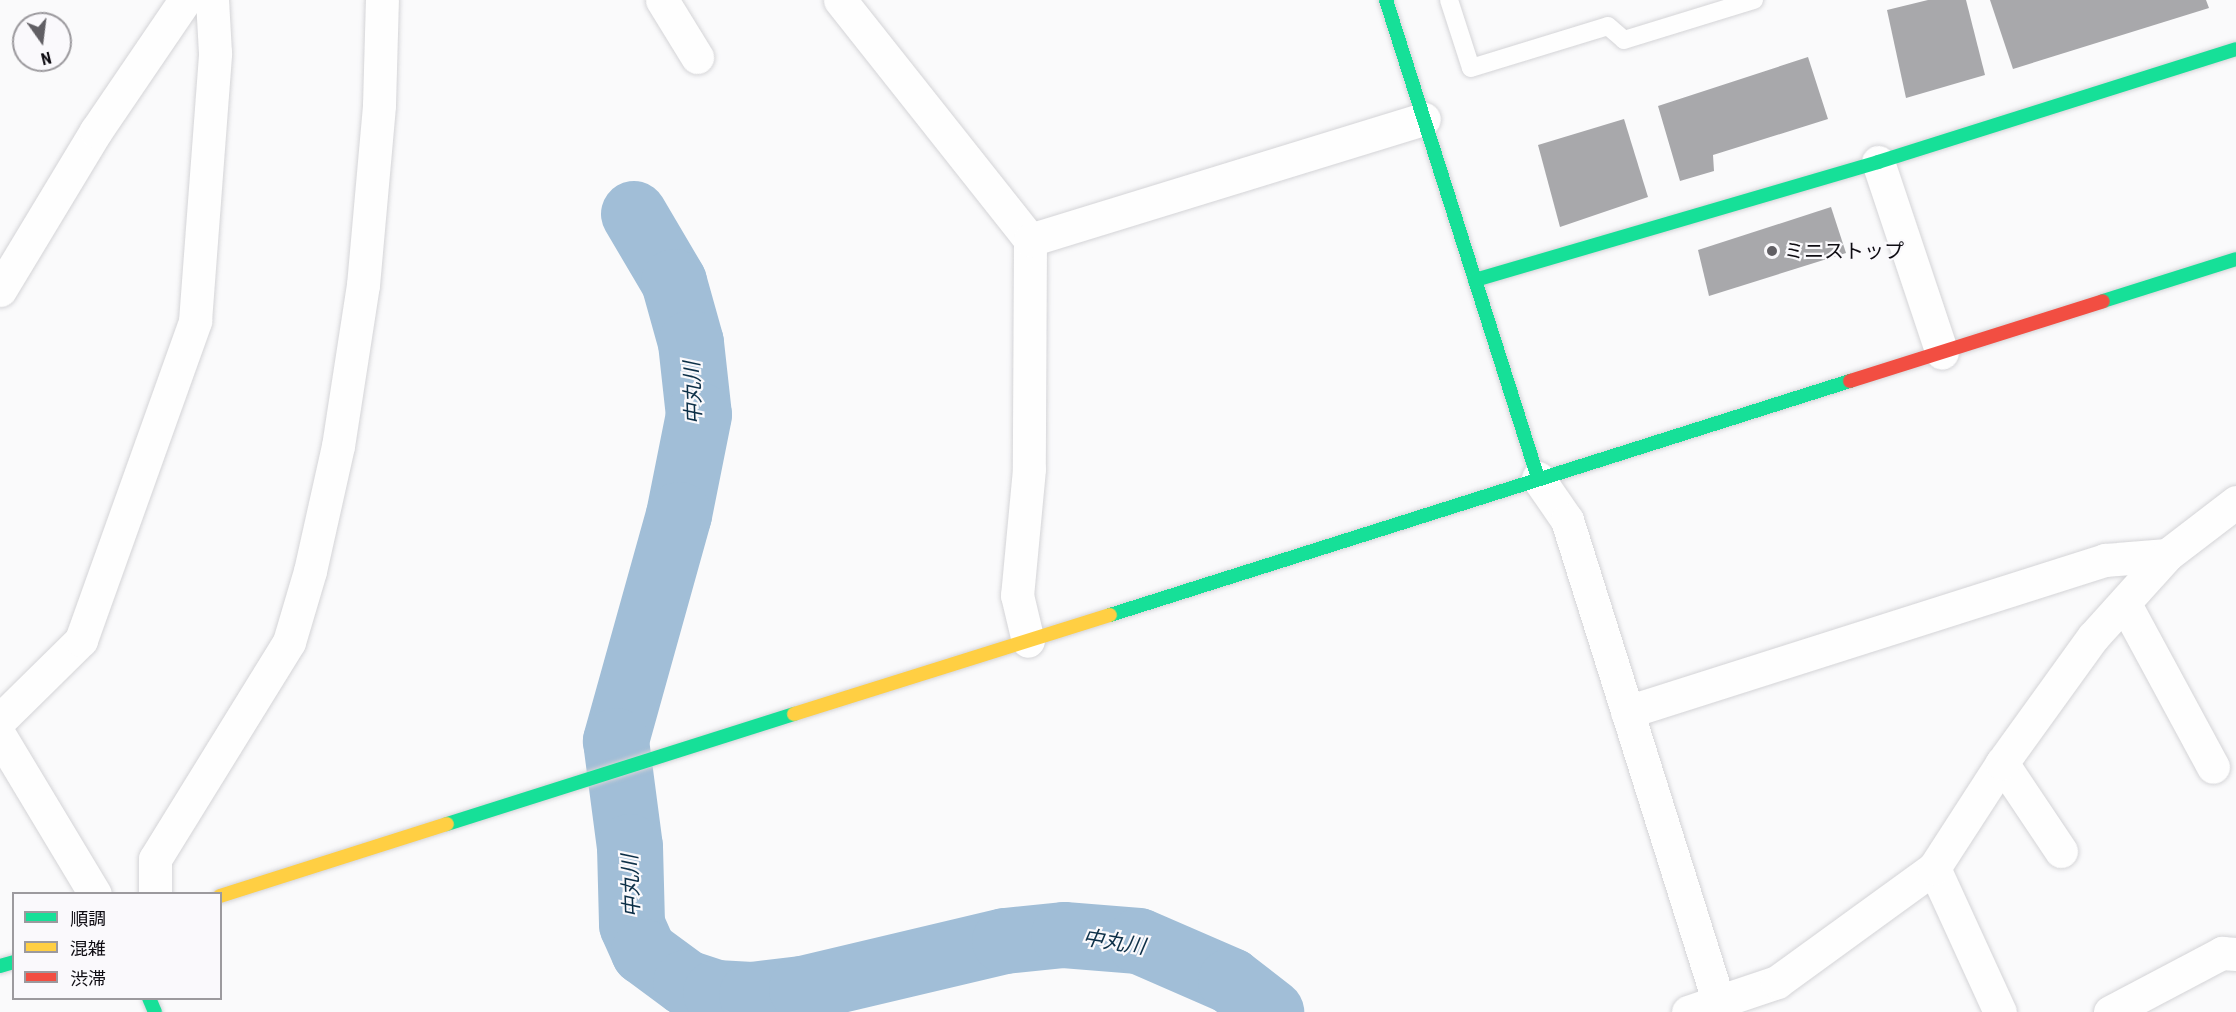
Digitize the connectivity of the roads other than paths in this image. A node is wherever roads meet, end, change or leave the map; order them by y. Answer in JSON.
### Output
{"nodes":[{"id":1,"x":185,"y":0,"type":"edge"},
{"id":2,"x":212,"y":0,"type":"edge"},
{"id":3,"x":382,"y":0,"type":"edge"},
{"id":4,"x":662,"y":0,"type":"edge"},
{"id":5,"x":840,"y":0,"type":"edge"},
{"id":6,"x":1386,"y":0,"type":"edge"},
{"id":7,"x":1449,"y":0,"type":"edge"},
{"id":8,"x":1754,"y":0,"type":"edge"},
{"id":9,"x":2236,"y":49,"type":"edge"},
{"id":10,"x":697,"y":57,"type":"dead end"},
{"id":11,"x":1424,"y":119,"type":"junction"},
{"id":12,"x":1878,"y":162,"type":"junction"},
{"id":13,"x":1030,"y":240,"type":"junction"},
{"id":14,"x":2236,"y":259,"type":"edge"},
{"id":15,"x":1475,"y":280,"type":"junction"},
{"id":16,"x":0,"y":290,"type":"edge"},
{"id":17,"x":1942,"y":353,"type":"junction"},
{"id":18,"x":1538,"y":478,"type":"junction"},
{"id":19,"x":2236,"y":502,"type":"edge"},
{"id":20,"x":2167,"y":555,"type":"junction"},
{"id":21,"x":2125,"y":604,"type":"junction"},
{"id":22,"x":1028,"y":641,"type":"junction"},
{"id":23,"x":1626,"y":712,"type":"junction"},
{"id":24,"x":0,"y":720,"type":"edge"},
{"id":25,"x":0,"y":736,"type":"edge"},
{"id":26,"x":2002,"y":763,"type":"junction"},
{"id":27,"x":2213,"y":767,"type":"dead end"},
{"id":28,"x":2061,"y":850,"type":"dead end"},
{"id":29,"x":1934,"y":868,"type":"junction"},
{"id":30,"x":94,"y":892,"type":"edge"},
{"id":31,"x":155,"y":892,"type":"edge"},
{"id":32,"x":222,"y":895,"type":"edge"},
{"id":33,"x":2236,"y":954,"type":"edge"},
{"id":34,"x":1703,"y":1006,"type":"edge"},
{"id":35,"x":2000,"y":1012,"type":"edge"},
{"id":36,"x":2110,"y":1012,"type":"edge"}],
"edges":[{"from":1,"to":16,"type":"street"},
{"from":2,"to":24,"type":"street"},
{"from":3,"to":31,"type":"street"},
{"from":4,"to":10,"type":"street"},
{"from":5,"to":13,"type":"street"},
{"from":6,"to":11,"type":"street"},
{"from":7,"to":8,"type":"lane"},
{"from":9,"to":12,"type":"street"},
{"from":11,"to":13,"type":"street"},
{"from":11,"to":15,"type":"street"},
{"from":12,"to":15,"type":"street"},
{"from":12,"to":17,"type":"street"},
{"from":13,"to":22,"type":"street"},
{"from":14,"to":17,"type":"street"},
{"from":15,"to":18,"type":"street"},
{"from":17,"to":18,"type":"street"},
{"from":18,"to":22,"type":"street"},
{"from":18,"to":23,"type":"street"},
{"from":19,"to":20,"type":"street"},
{"from":20,"to":21,"type":"street"},
{"from":20,"to":23,"type":"street"},
{"from":21,"to":26,"type":"street"},
{"from":21,"to":27,"type":"street"},
{"from":22,"to":32,"type":"street"},
{"from":23,"to":34,"type":"street"},
{"from":25,"to":30,"type":"street"},
{"from":26,"to":28,"type":"street"},
{"from":26,"to":29,"type":"street"},
{"from":29,"to":34,"type":"street"},
{"from":29,"to":35,"type":"street"},
{"from":33,"to":36,"type":"street"}]}
